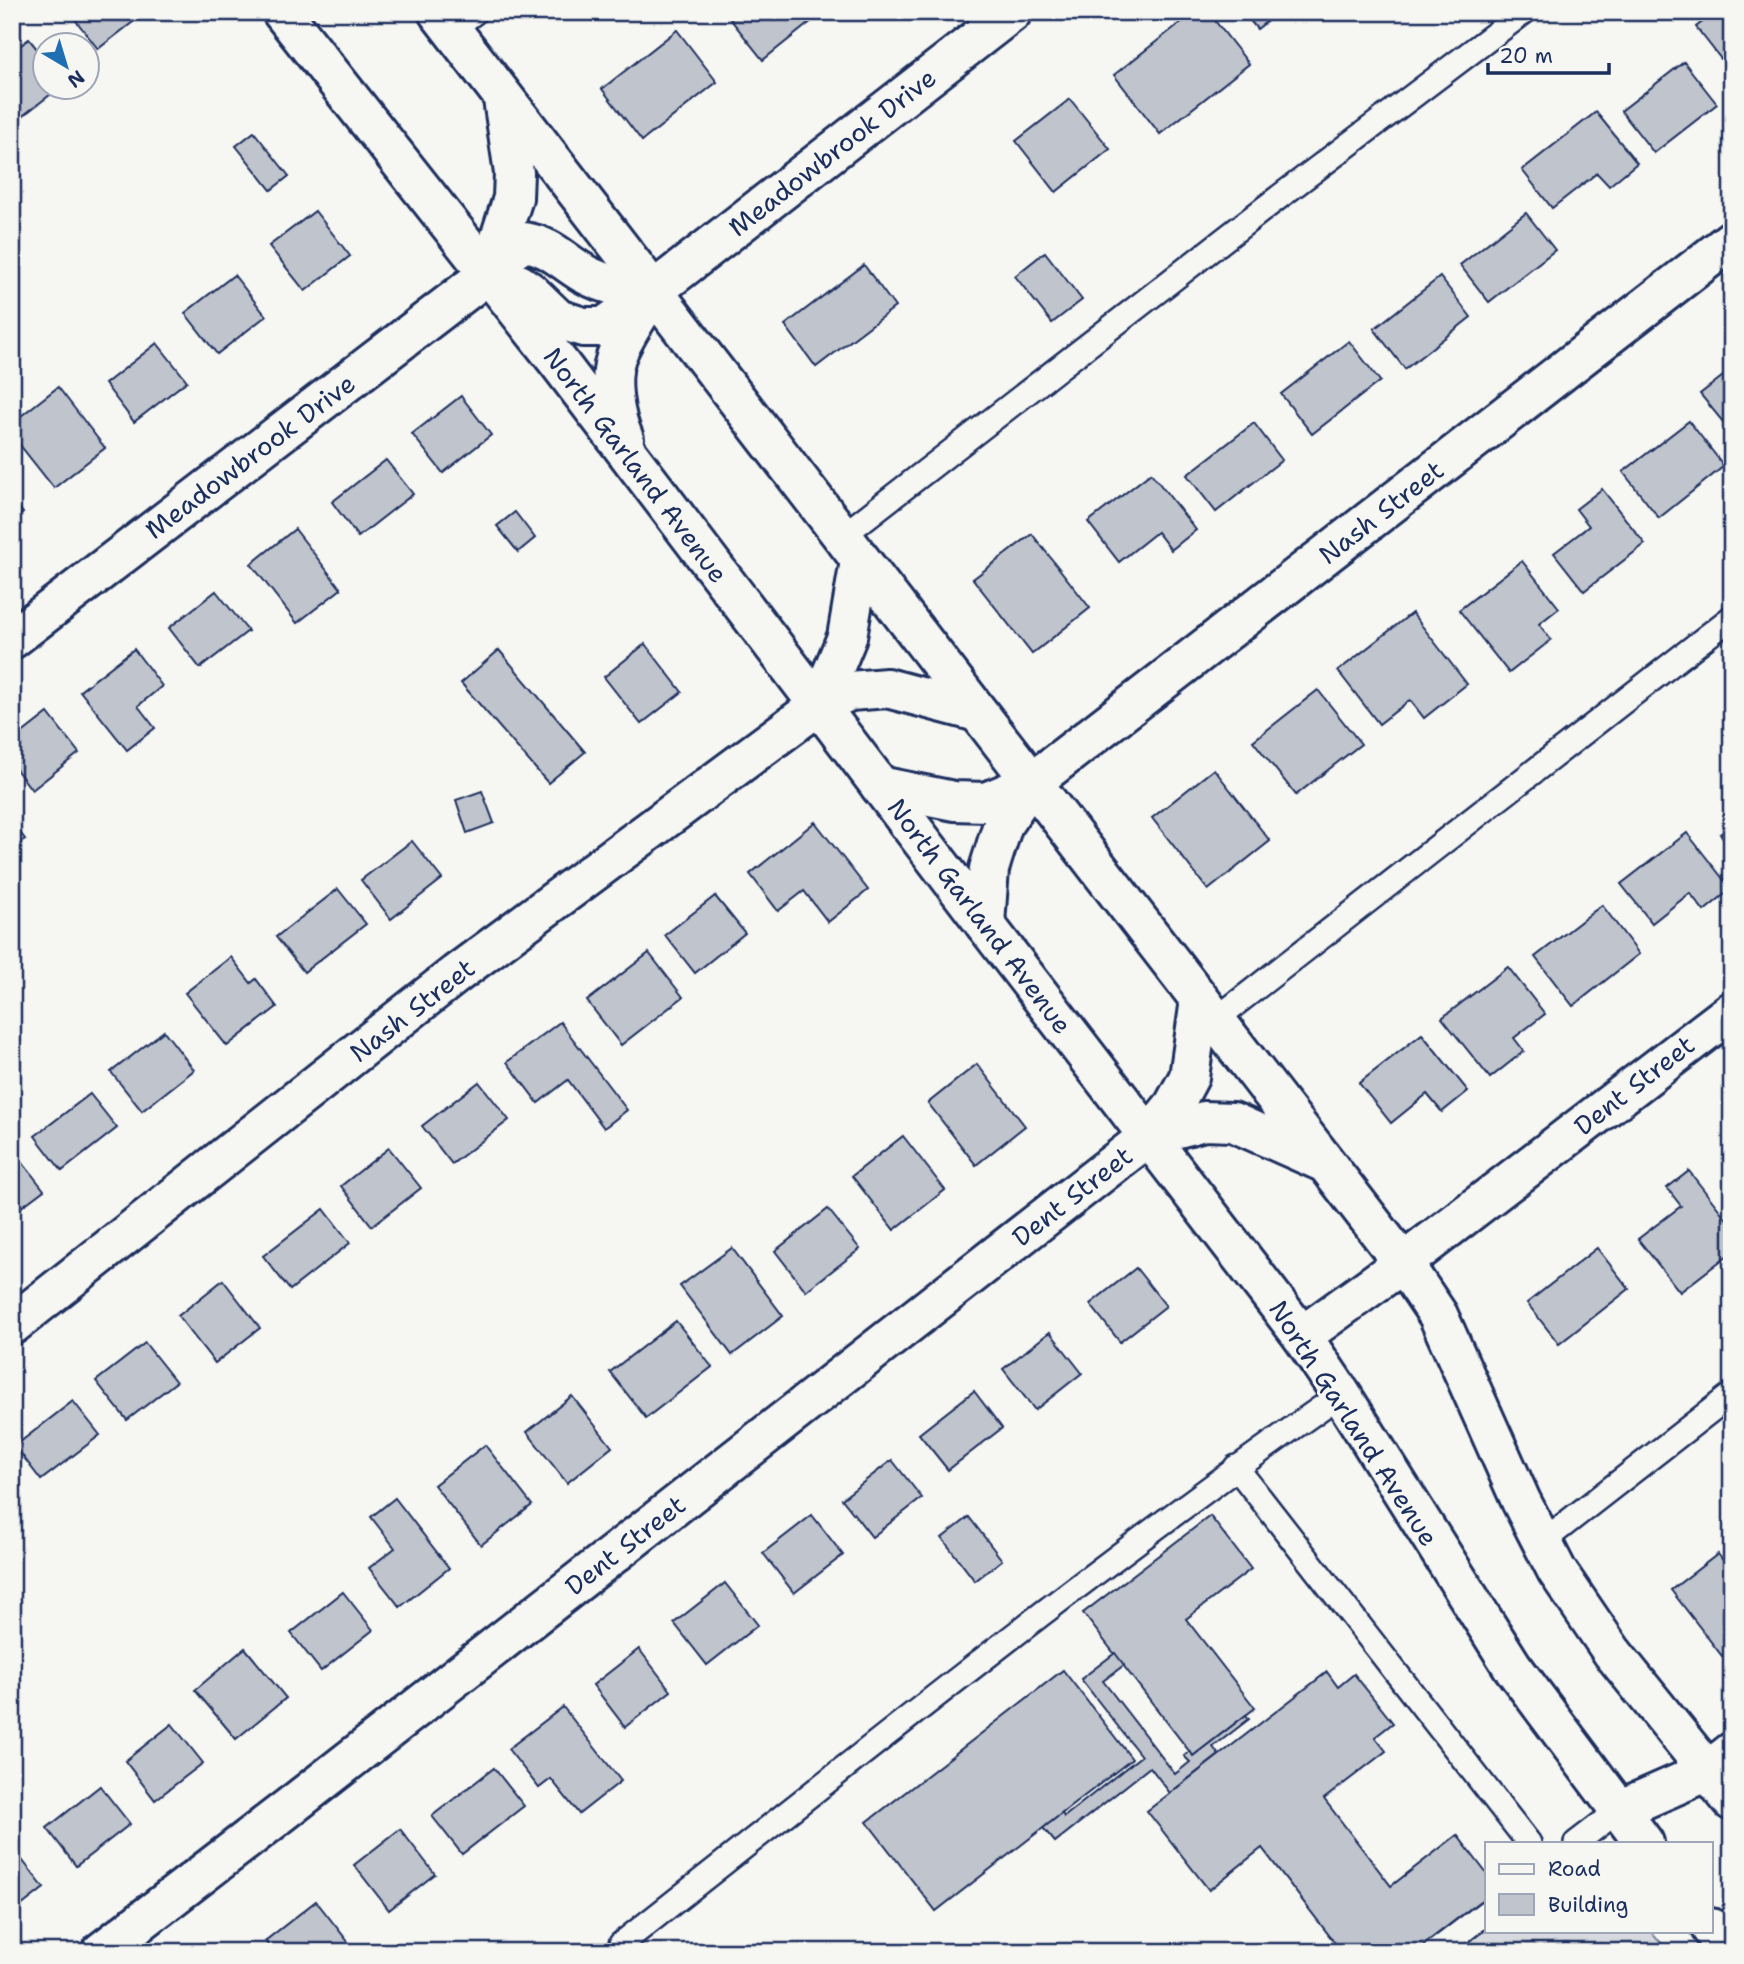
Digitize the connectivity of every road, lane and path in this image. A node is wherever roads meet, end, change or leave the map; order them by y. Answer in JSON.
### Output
{"nodes":[{"id":1,"x":282,"y":12,"type":"edge"},
{"id":2,"x":1012,"y":12,"type":"edge"},
{"id":3,"x":1524,"y":12,"type":"edge"},
{"id":4,"x":455,"y":18,"type":"edge"},
{"id":5,"x":502,"y":96,"type":"junction"},
{"id":6,"x":1732,"y":240,"type":"edge"},
{"id":7,"x":488,"y":274,"type":"junction"},
{"id":8,"x":652,"y":292,"type":"junction"},
{"id":9,"x":633,"y":460,"type":"junction"},
{"id":10,"x":850,"y":549,"type":"junction"},
{"id":11,"x":1732,"y":617,"type":"edge"},
{"id":12,"x":12,"y":639,"type":"edge"},
{"id":13,"x":819,"y":705,"type":"junction"},
{"id":14,"x":977,"y":712,"type":"junction"},
{"id":15,"x":1031,"y":783,"type":"junction"},
{"id":16,"x":880,"y":786,"type":"junction"},
{"id":17,"x":985,"y":924,"type":"junction"},
{"id":18,"x":1208,"y":1010,"type":"junction"},
{"id":19,"x":1732,"y":1011,"type":"edge"},
{"id":20,"x":1149,"y":1136,"type":"junction"},
{"id":21,"x":1325,"y":1163,"type":"junction"},
{"id":22,"x":1404,"y":1263,"type":"junction"},
{"id":23,"x":12,"y":1325,"type":"edge"},
{"id":24,"x":1302,"y":1336,"type":"junction"},
{"id":25,"x":1341,"y":1394,"type":"junction"},
{"id":26,"x":1732,"y":1394,"type":"edge"},
{"id":27,"x":1236,"y":1467,"type":"junction"},
{"id":28,"x":1542,"y":1542,"type":"junction"},
{"id":29,"x":1720,"y":1762,"type":"edge"},
{"id":30,"x":1732,"y":1801,"type":"edge"},
{"id":31,"x":1619,"y":1810,"type":"junction"},
{"id":32,"x":1528,"y":1842,"type":"edge"},
{"id":33,"x":1577,"y":1842,"type":"edge"},
{"id":34,"x":1643,"y":1842,"type":"edge"},
{"id":35,"x":1485,"y":1914,"type":"edge"},
{"id":36,"x":1712,"y":1929,"type":"edge"},
{"id":37,"x":101,"y":1952,"type":"edge"},
{"id":38,"x":621,"y":1952,"type":"edge"},
{"id":39,"x":1435,"y":1952,"type":"edge"},
{"id":40,"x":1729,"y":1952,"type":"edge"}],
"edges":[{"from":1,"to":7,"type":"street","name":"North Garland Avenue"},
{"from":2,"to":8,"type":"street","name":"Meadowbrook Drive"},
{"from":3,"to":10,"type":"lane"},
{"from":4,"to":5,"type":"street"},
{"from":5,"to":7,"type":"street"},
{"from":5,"to":8,"type":"street"},
{"from":6,"to":15,"type":"street","name":"Nash Street"},
{"from":7,"to":8,"type":"street","name":"Meadowbrook Drive"},
{"from":7,"to":8,"type":"street","name":"Meadowbrook Drive"},
{"from":7,"to":9,"type":"street","name":"North Garland Avenue"},
{"from":7,"to":12,"type":"street","name":"Meadowbrook Drive"},
{"from":8,"to":9,"type":"street"},
{"from":8,"to":10,"type":"street"},
{"from":9,"to":13,"type":"street","name":"North Garland Avenue"},
{"from":10,"to":13,"type":"street"},
{"from":10,"to":14,"type":"street"},
{"from":11,"to":18,"type":"lane"},
{"from":13,"to":14,"type":"street","name":"Nash Street"},
{"from":13,"to":16,"type":"street","name":"North Garland Avenue"},
{"from":13,"to":23,"type":"street","name":"Nash Street"},
{"from":14,"to":15,"type":"street"},
{"from":15,"to":16,"type":"street","name":"Nash Street"},
{"from":15,"to":17,"type":"street","name":"Nash Street"},
{"from":15,"to":18,"type":"street"},
{"from":16,"to":17,"type":"street","name":"North Garland Avenue"},
{"from":17,"to":20,"type":"street","name":"North Garland Avenue"},
{"from":18,"to":20,"type":"street","name":"Dent Street"},
{"from":18,"to":21,"type":"street"},
{"from":19,"to":22,"type":"street","name":"Dent Street"},
{"from":20,"to":21,"type":"street","name":"Dent Street"},
{"from":20,"to":24,"type":"street","name":"North Garland Avenue"},
{"from":20,"to":37,"type":"street","name":"Dent Street"},
{"from":21,"to":22,"type":"street"},
{"from":22,"to":24,"type":"street","name":"Dent Street"},
{"from":22,"to":28,"type":"street"},
{"from":24,"to":25,"type":"street","name":"North Garland Avenue"},
{"from":25,"to":27,"type":"lane"},
{"from":25,"to":31,"type":"street","name":"North Garland Avenue"},
{"from":26,"to":28,"type":"lane"},
{"from":27,"to":32,"type":"lane"},
{"from":27,"to":38,"type":"lane"},
{"from":28,"to":29,"type":"street"},
{"from":29,"to":30,"type":"street"},
{"from":29,"to":31,"type":"street"},
{"from":31,"to":33,"type":"lane"},
{"from":31,"to":34,"type":"street","name":"North Garland Avenue"},
{"from":35,"to":39,"type":"lane"},
{"from":36,"to":40,"type":"street"}]}
